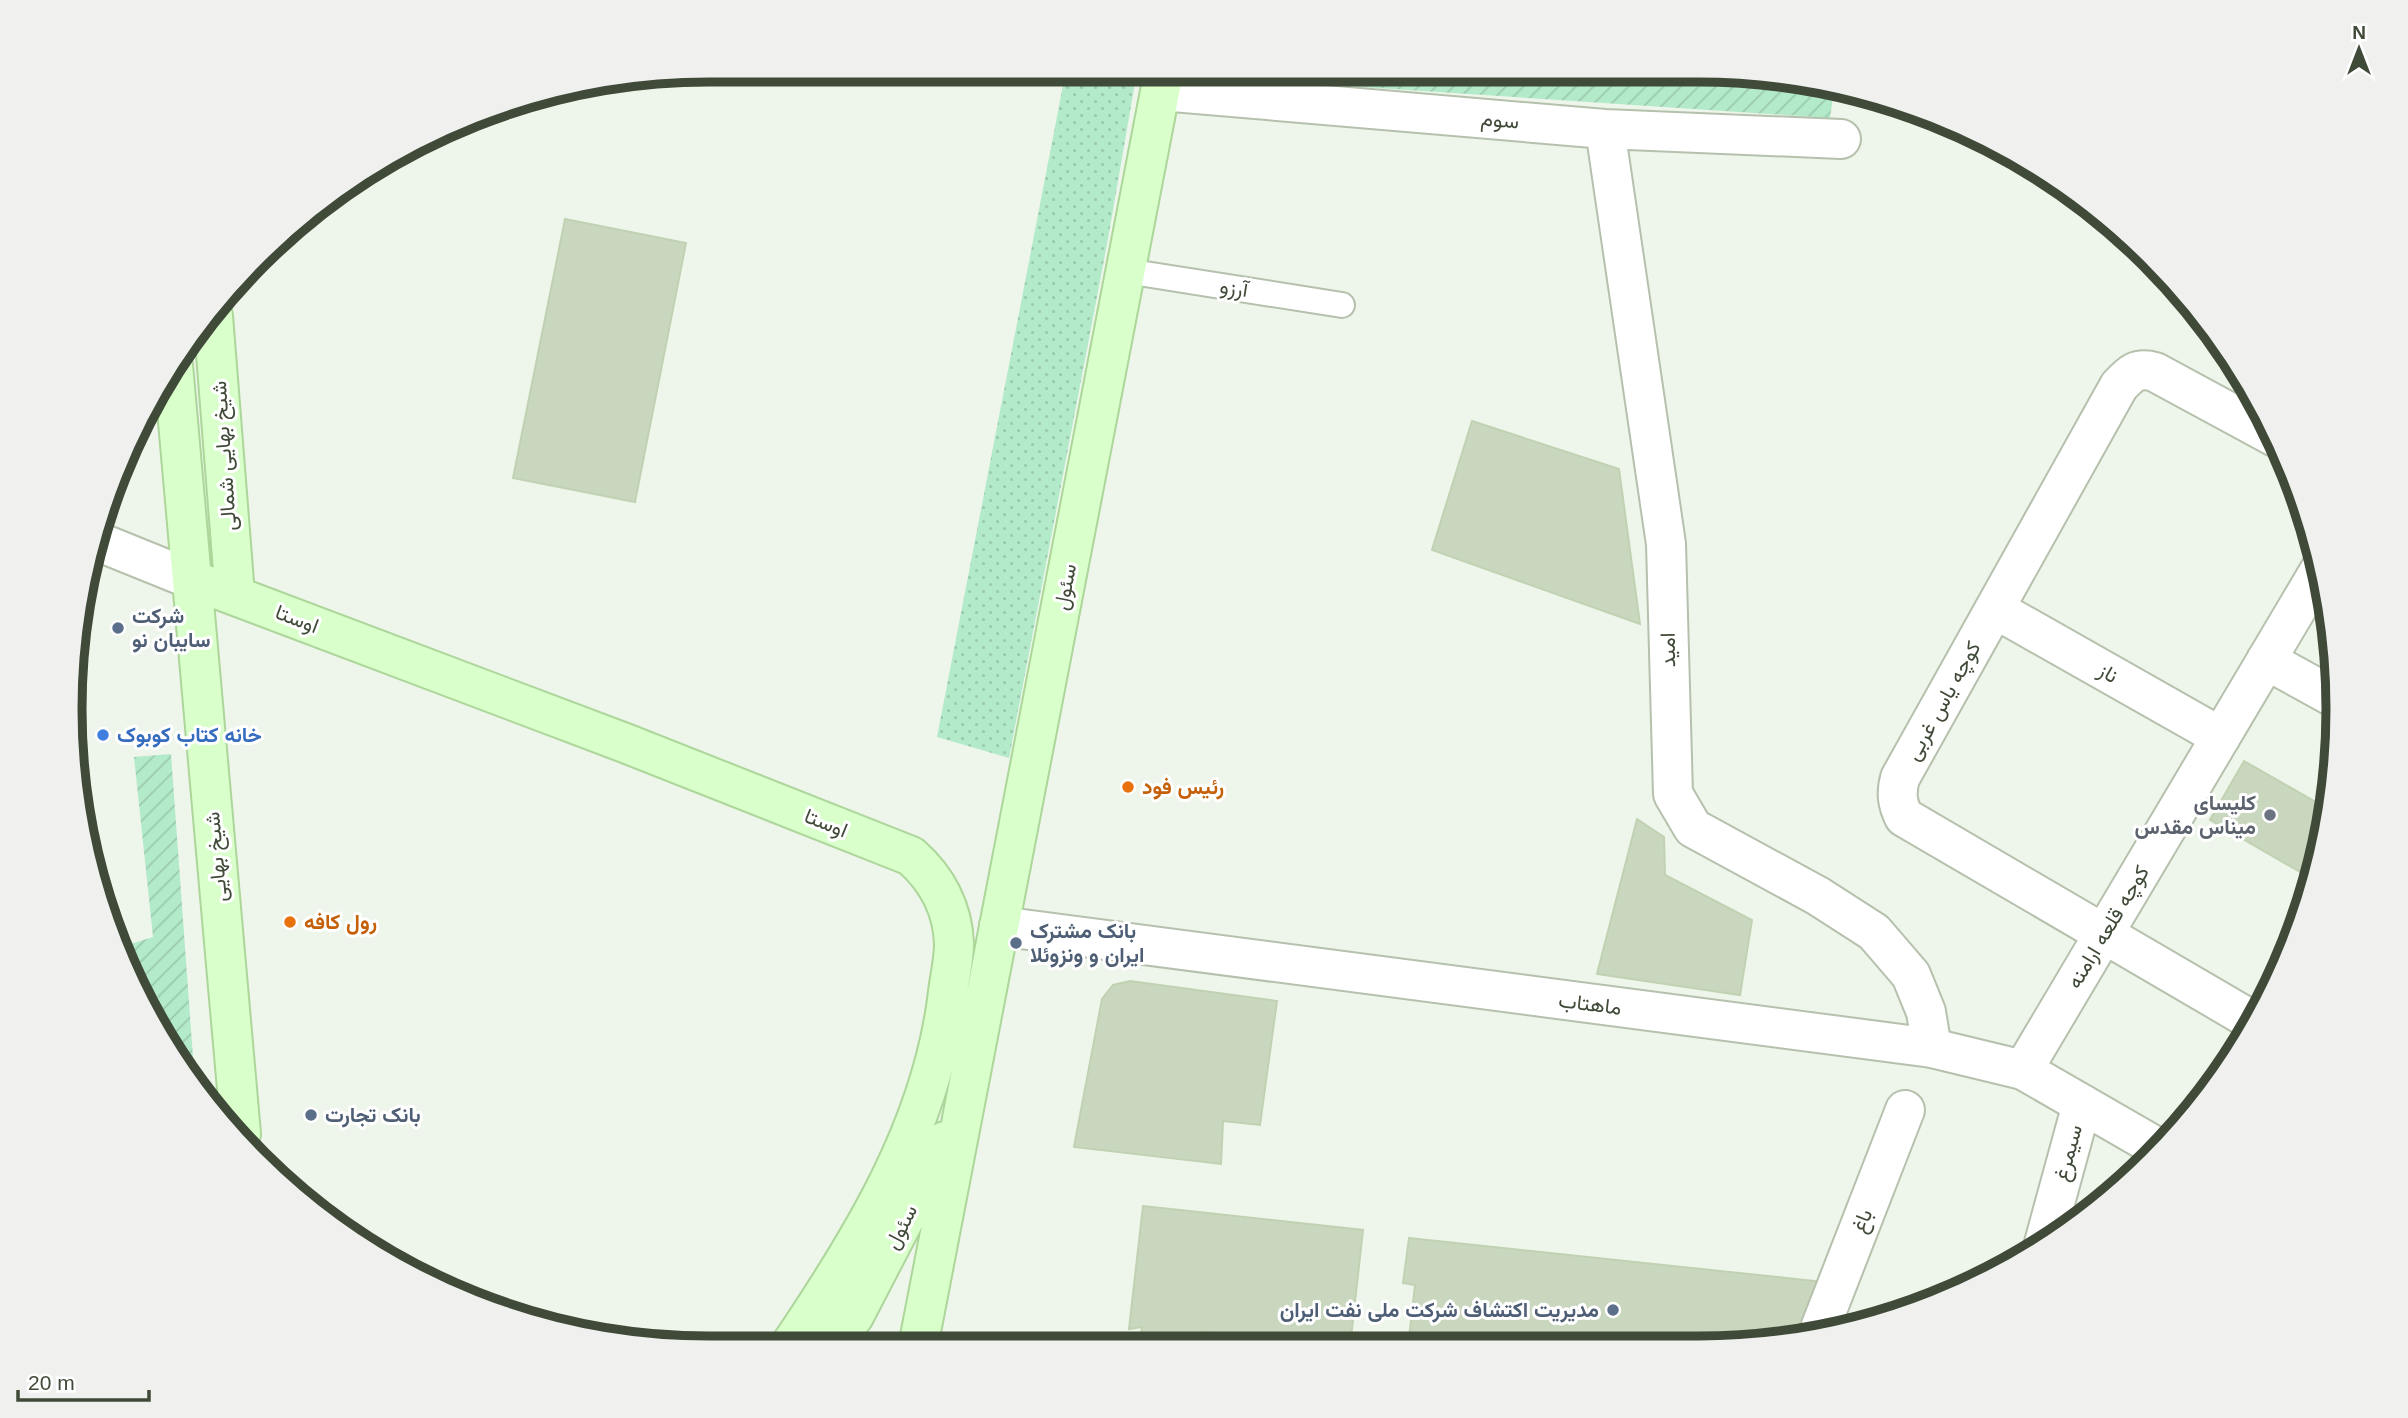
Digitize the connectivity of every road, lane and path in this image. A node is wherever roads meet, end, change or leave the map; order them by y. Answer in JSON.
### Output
{"nodes":[{"id":1,"x":1163,"y":82,"type":"edge"},
{"id":2,"x":1172,"y":82,"type":"edge"},
{"id":3,"x":1605,"y":129,"type":"junction"},
{"id":4,"x":1841,"y":139,"type":"dead end"},
{"id":5,"x":1126,"y":271,"type":"junction"},
{"id":6,"x":1342,"y":305,"type":"dead end"},
{"id":7,"x":214,"y":325,"type":"edge"},
{"id":8,"x":175,"y":382,"type":"edge"},
{"id":9,"x":2259,"y":428,"type":"edge"},
{"id":10,"x":105,"y":545,"type":"edge"},
{"id":11,"x":193,"y":580,"type":"junction"},
{"id":12,"x":2313,"y":582,"type":"edge"},
{"id":13,"x":235,"y":595,"type":"junction"},
{"id":14,"x":1995,"y":608,"type":"junction"},
{"id":15,"x":2266,"y":660,"type":"junction"},
{"id":16,"x":2325,"y":693,"type":"edge"},
{"id":17,"x":2221,"y":737,"type":"junction"},
{"id":18,"x":999,"y":926,"type":"junction"},
{"id":19,"x":2104,"y":933,"type":"junction"},
{"id":20,"x":2245,"y":1016,"type":"edge"},
{"id":21,"x":1932,"y":1048,"type":"junction"},
{"id":22,"x":2023,"y":1070,"type":"junction"},
{"id":23,"x":965,"y":1103,"type":"junction"},
{"id":24,"x":2082,"y":1104,"type":"junction"},
{"id":25,"x":1906,"y":1110,"type":"dead end"},
{"id":26,"x":240,"y":1124,"type":"edge"},
{"id":27,"x":2150,"y":1143,"type":"edge"},
{"id":28,"x":2048,"y":1230,"type":"edge"},
{"id":29,"x":1822,"y":1324,"type":"edge"},
{"id":30,"x":796,"y":1336,"type":"edge"},
{"id":31,"x":839,"y":1336,"type":"edge"},
{"id":32,"x":920,"y":1336,"type":"edge"}],
"edges":[{"from":1,"to":5,"type":"main road","name":"سئول"},
{"from":2,"to":3,"type":"street","name":"سوم"},
{"from":3,"to":4,"type":"street","name":"سوم"},
{"from":3,"to":21,"type":"street","name":"امید"},
{"from":5,"to":6,"type":"lane","name":"آرزو"},
{"from":5,"to":18,"type":"main road","name":"سئول"},
{"from":7,"to":13,"type":"main road","name":"شیخ بهایی شمالی"},
{"from":8,"to":11,"type":"main road","name":"شیخ بهایی شمالی"},
{"from":9,"to":14,"type":"street","name":"کوچه یاس غربی"},
{"from":10,"to":11,"type":"street"},
{"from":11,"to":13,"type":"main road","name":"اوستا"},
{"from":11,"to":26,"type":"main road","name":"شیخ بهایی"},
{"from":12,"to":15,"type":"street","name":"کوچه قلعه ارامنه"},
{"from":13,"to":30,"type":"main road","name":"اوستا"},
{"from":14,"to":17,"type":"street","name":"ناز"},
{"from":14,"to":19,"type":"street","name":"کوچه یاس غربی"},
{"from":15,"to":16,"type":"street"},
{"from":15,"to":17,"type":"street","name":"کوچه قلعه ارامنه"},
{"from":17,"to":19,"type":"street","name":"کوچه قلعه ارامنه"},
{"from":18,"to":21,"type":"street","name":"ماهتاب"},
{"from":18,"to":23,"type":"main road","name":"سئول"},
{"from":19,"to":20,"type":"street","name":"کوچه یاس غربی"},
{"from":19,"to":22,"type":"street","name":"کوچه قلعه ارامنه"},
{"from":21,"to":22,"type":"street","name":"ماهتاب"},
{"from":22,"to":24,"type":"street","name":"ماهتاب"},
{"from":23,"to":31,"type":"main road","name":"سئول"},
{"from":23,"to":32,"type":"main road","name":"سئول"},
{"from":24,"to":27,"type":"street","name":"ماهتاب"},
{"from":24,"to":28,"type":"street","name":"سیمرغ"},
{"from":25,"to":29,"type":"street","name":"باغ"}]}
